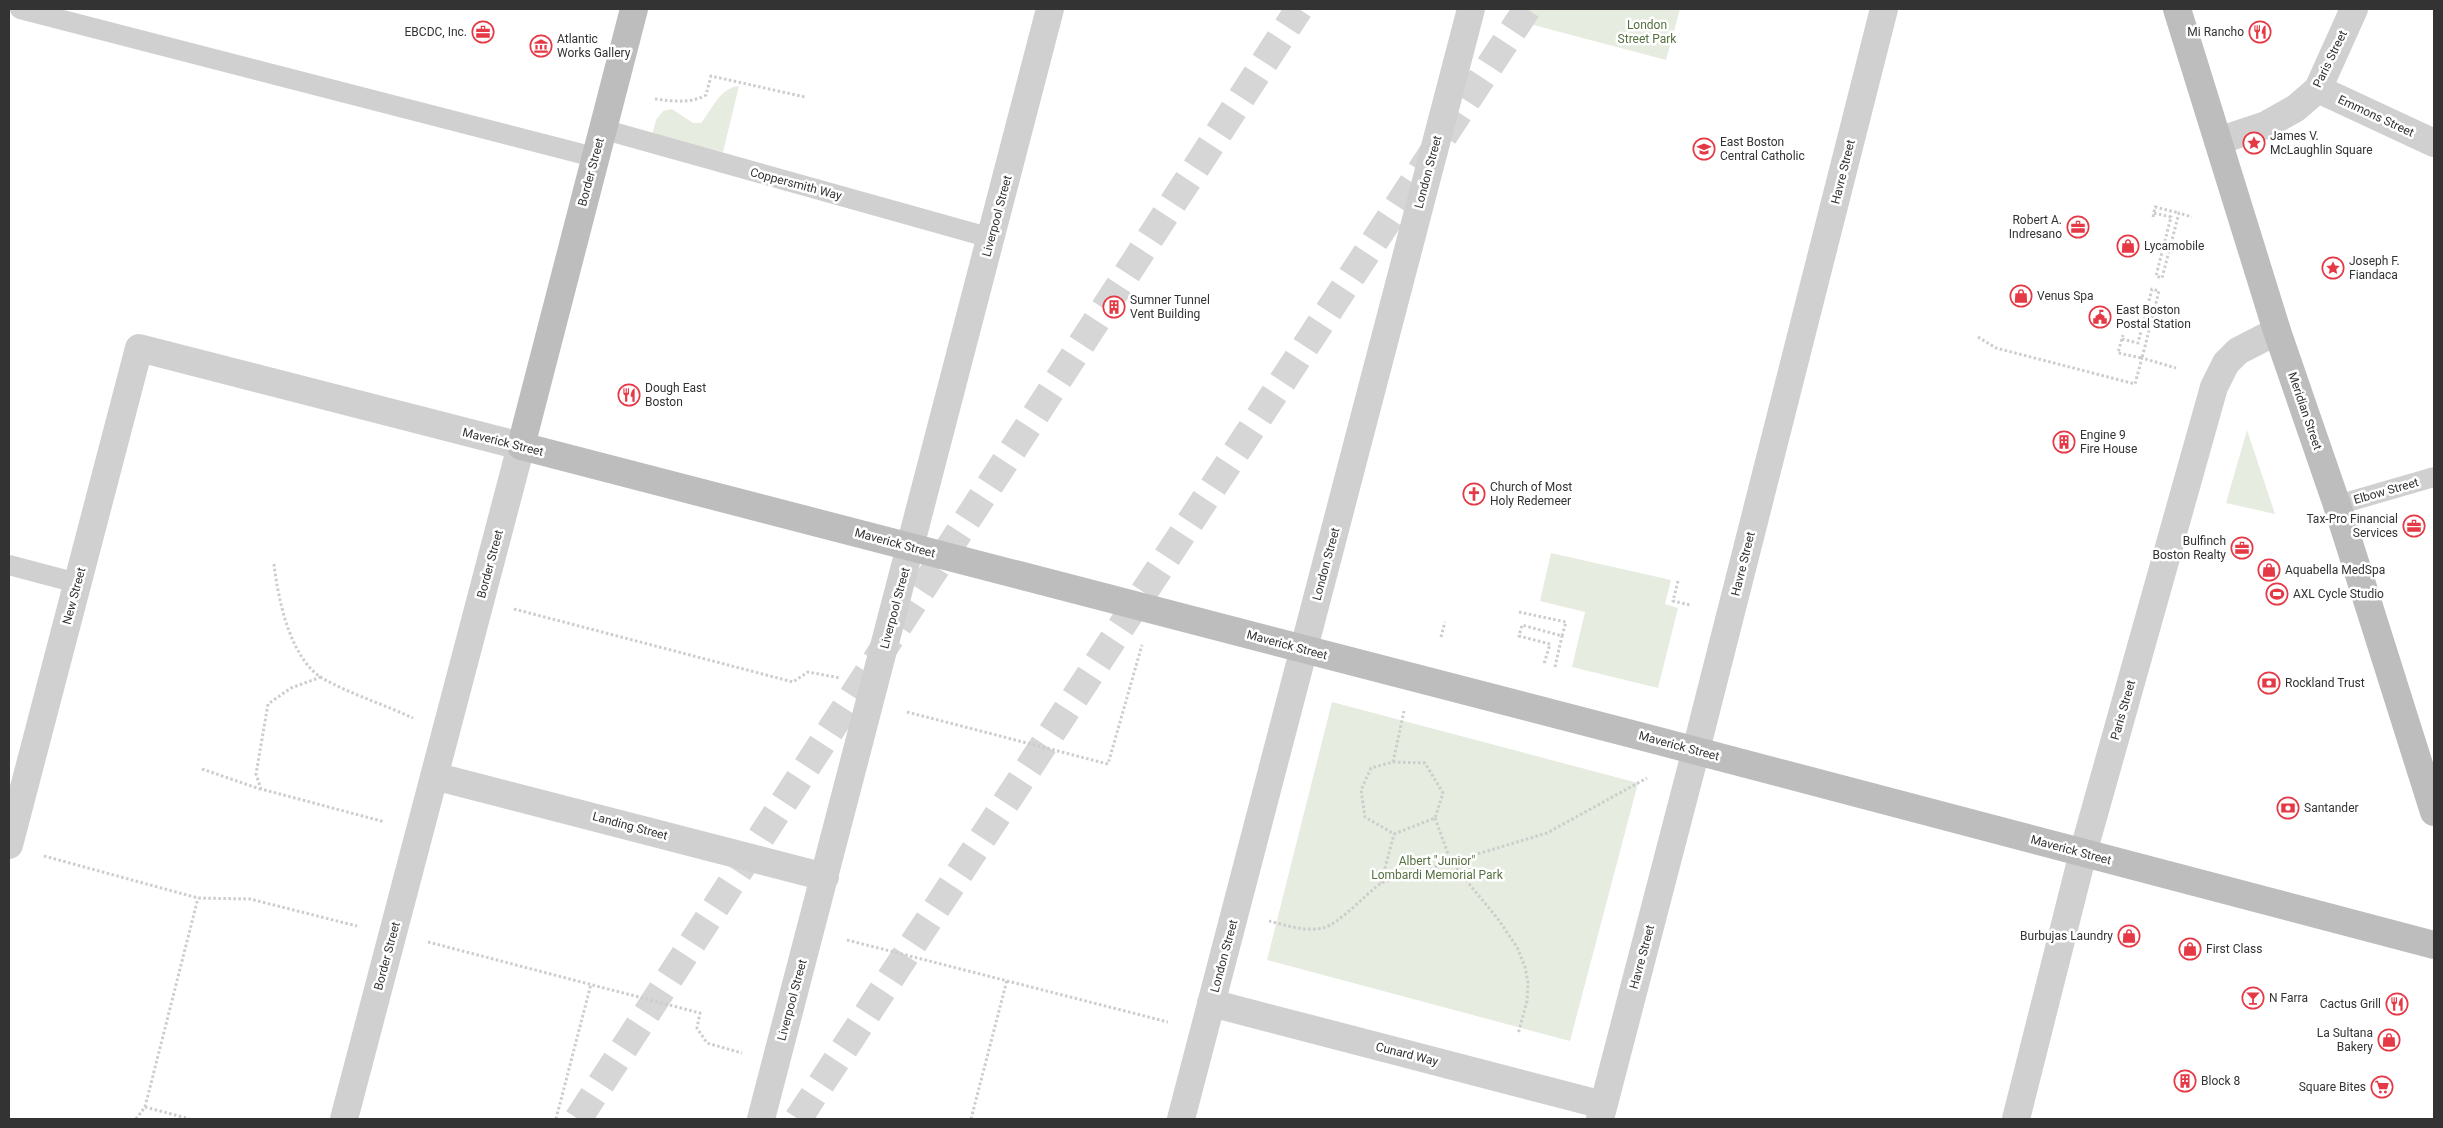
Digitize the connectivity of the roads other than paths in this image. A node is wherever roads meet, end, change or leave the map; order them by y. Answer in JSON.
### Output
{"nodes":[{"id":1,"x":20,"y":9,"type":"edge"},
{"id":2,"x":634,"y":9,"type":"edge"},
{"id":3,"x":1050,"y":9,"type":"edge"},
{"id":4,"x":1471,"y":9,"type":"edge"},
{"id":5,"x":1884,"y":9,"type":"edge"},
{"id":6,"x":2177,"y":9,"type":"edge"},
{"id":7,"x":2354,"y":9,"type":"edge"},
{"id":8,"x":2318,"y":89,"type":"junction"},
{"id":9,"x":602,"y":130,"type":"junction"},
{"id":10,"x":2218,"y":140,"type":"junction"},
{"id":11,"x":2434,"y":143,"type":"edge"},
{"id":12,"x":594,"y":157,"type":"junction"},
{"id":13,"x":991,"y":238,"type":"junction"},
{"id":14,"x":2277,"y":331,"type":"junction"},
{"id":15,"x":139,"y":348,"type":"joint"},
{"id":16,"x":521,"y":446,"type":"junction"},
{"id":17,"x":2434,"y":477,"type":"edge"},
{"id":18,"x":2337,"y":505,"type":"junction"},
{"id":19,"x":911,"y":547,"type":"junction"},
{"id":20,"x":9,"y":565,"type":"edge"},
{"id":21,"x":77,"y":583,"type":"junction"},
{"id":22,"x":1304,"y":649,"type":"junction"},
{"id":23,"x":1696,"y":750,"type":"junction"},
{"id":24,"x":434,"y":776,"type":"junction"},
{"id":25,"x":2434,"y":812,"type":"edge"},
{"id":26,"x":9,"y":845,"type":"edge"},
{"id":27,"x":2083,"y":853,"type":"junction"},
{"id":28,"x":825,"y":877,"type":"junction"},
{"id":29,"x":2434,"y":945,"type":"edge"},
{"id":30,"x":1211,"y":1003,"type":"junction"},
{"id":31,"x":1601,"y":1112,"type":"edge"},
{"id":32,"x":344,"y":1119,"type":"edge"},
{"id":33,"x":761,"y":1119,"type":"edge"},
{"id":34,"x":1181,"y":1119,"type":"edge"},
{"id":35,"x":2016,"y":1119,"type":"edge"}],
"edges":[{"from":1,"to":12,"type":"lane"},
{"from":2,"to":9,"type":"main road","name":"Border Street"},
{"from":3,"to":13,"type":"street","name":"Liverpool Street"},
{"from":4,"to":22,"type":"street","name":"London Street"},
{"from":5,"to":23,"type":"street","name":"Havre Street"},
{"from":6,"to":10,"type":"main road","name":"Meridian Street"},
{"from":7,"to":8,"type":"street","name":"Paris Street"},
{"from":8,"to":10,"type":"street","name":"Paris Street"},
{"from":8,"to":11,"type":"street","name":"Emmons Street"},
{"from":9,"to":12,"type":"main road","name":"Border Street"},
{"from":9,"to":13,"type":"lane","name":"Coppersmith Way"},
{"from":10,"to":14,"type":"main road","name":"Meridian Street"},
{"from":12,"to":16,"type":"main road","name":"Border Street"},
{"from":13,"to":19,"type":"street","name":"Liverpool Street"},
{"from":14,"to":18,"type":"main road","name":"Meridian Street"},
{"from":14,"to":27,"type":"street","name":"Paris Street"},
{"from":15,"to":16,"type":"street","name":"Maverick Street"},
{"from":15,"to":21,"type":"street","name":"New Street"},
{"from":16,"to":19,"type":"main road","name":"Maverick Street"},
{"from":16,"to":24,"type":"street","name":"Border Street"},
{"from":17,"to":18,"type":"lane","name":"Elbow Street"},
{"from":18,"to":25,"type":"main road","name":"Meridian Street"},
{"from":19,"to":22,"type":"main road","name":"Maverick Street"},
{"from":19,"to":28,"type":"street","name":"Liverpool Street"},
{"from":20,"to":21,"type":"lane"},
{"from":21,"to":26,"type":"street","name":"New Street"},
{"from":22,"to":23,"type":"main road","name":"Maverick Street"},
{"from":22,"to":30,"type":"street","name":"London Street"},
{"from":23,"to":27,"type":"main road","name":"Maverick Street"},
{"from":23,"to":31,"type":"street","name":"Havre Street"},
{"from":24,"to":28,"type":"street","name":"Landing Street"},
{"from":24,"to":32,"type":"street","name":"Border Street"},
{"from":27,"to":29,"type":"main road","name":"Maverick Street"},
{"from":27,"to":35,"type":"street","name":"Paris Street"},
{"from":28,"to":33,"type":"street","name":"Liverpool Street"},
{"from":30,"to":31,"type":"street","name":"Cunard Way"},
{"from":30,"to":34,"type":"street","name":"London Street"}]}
